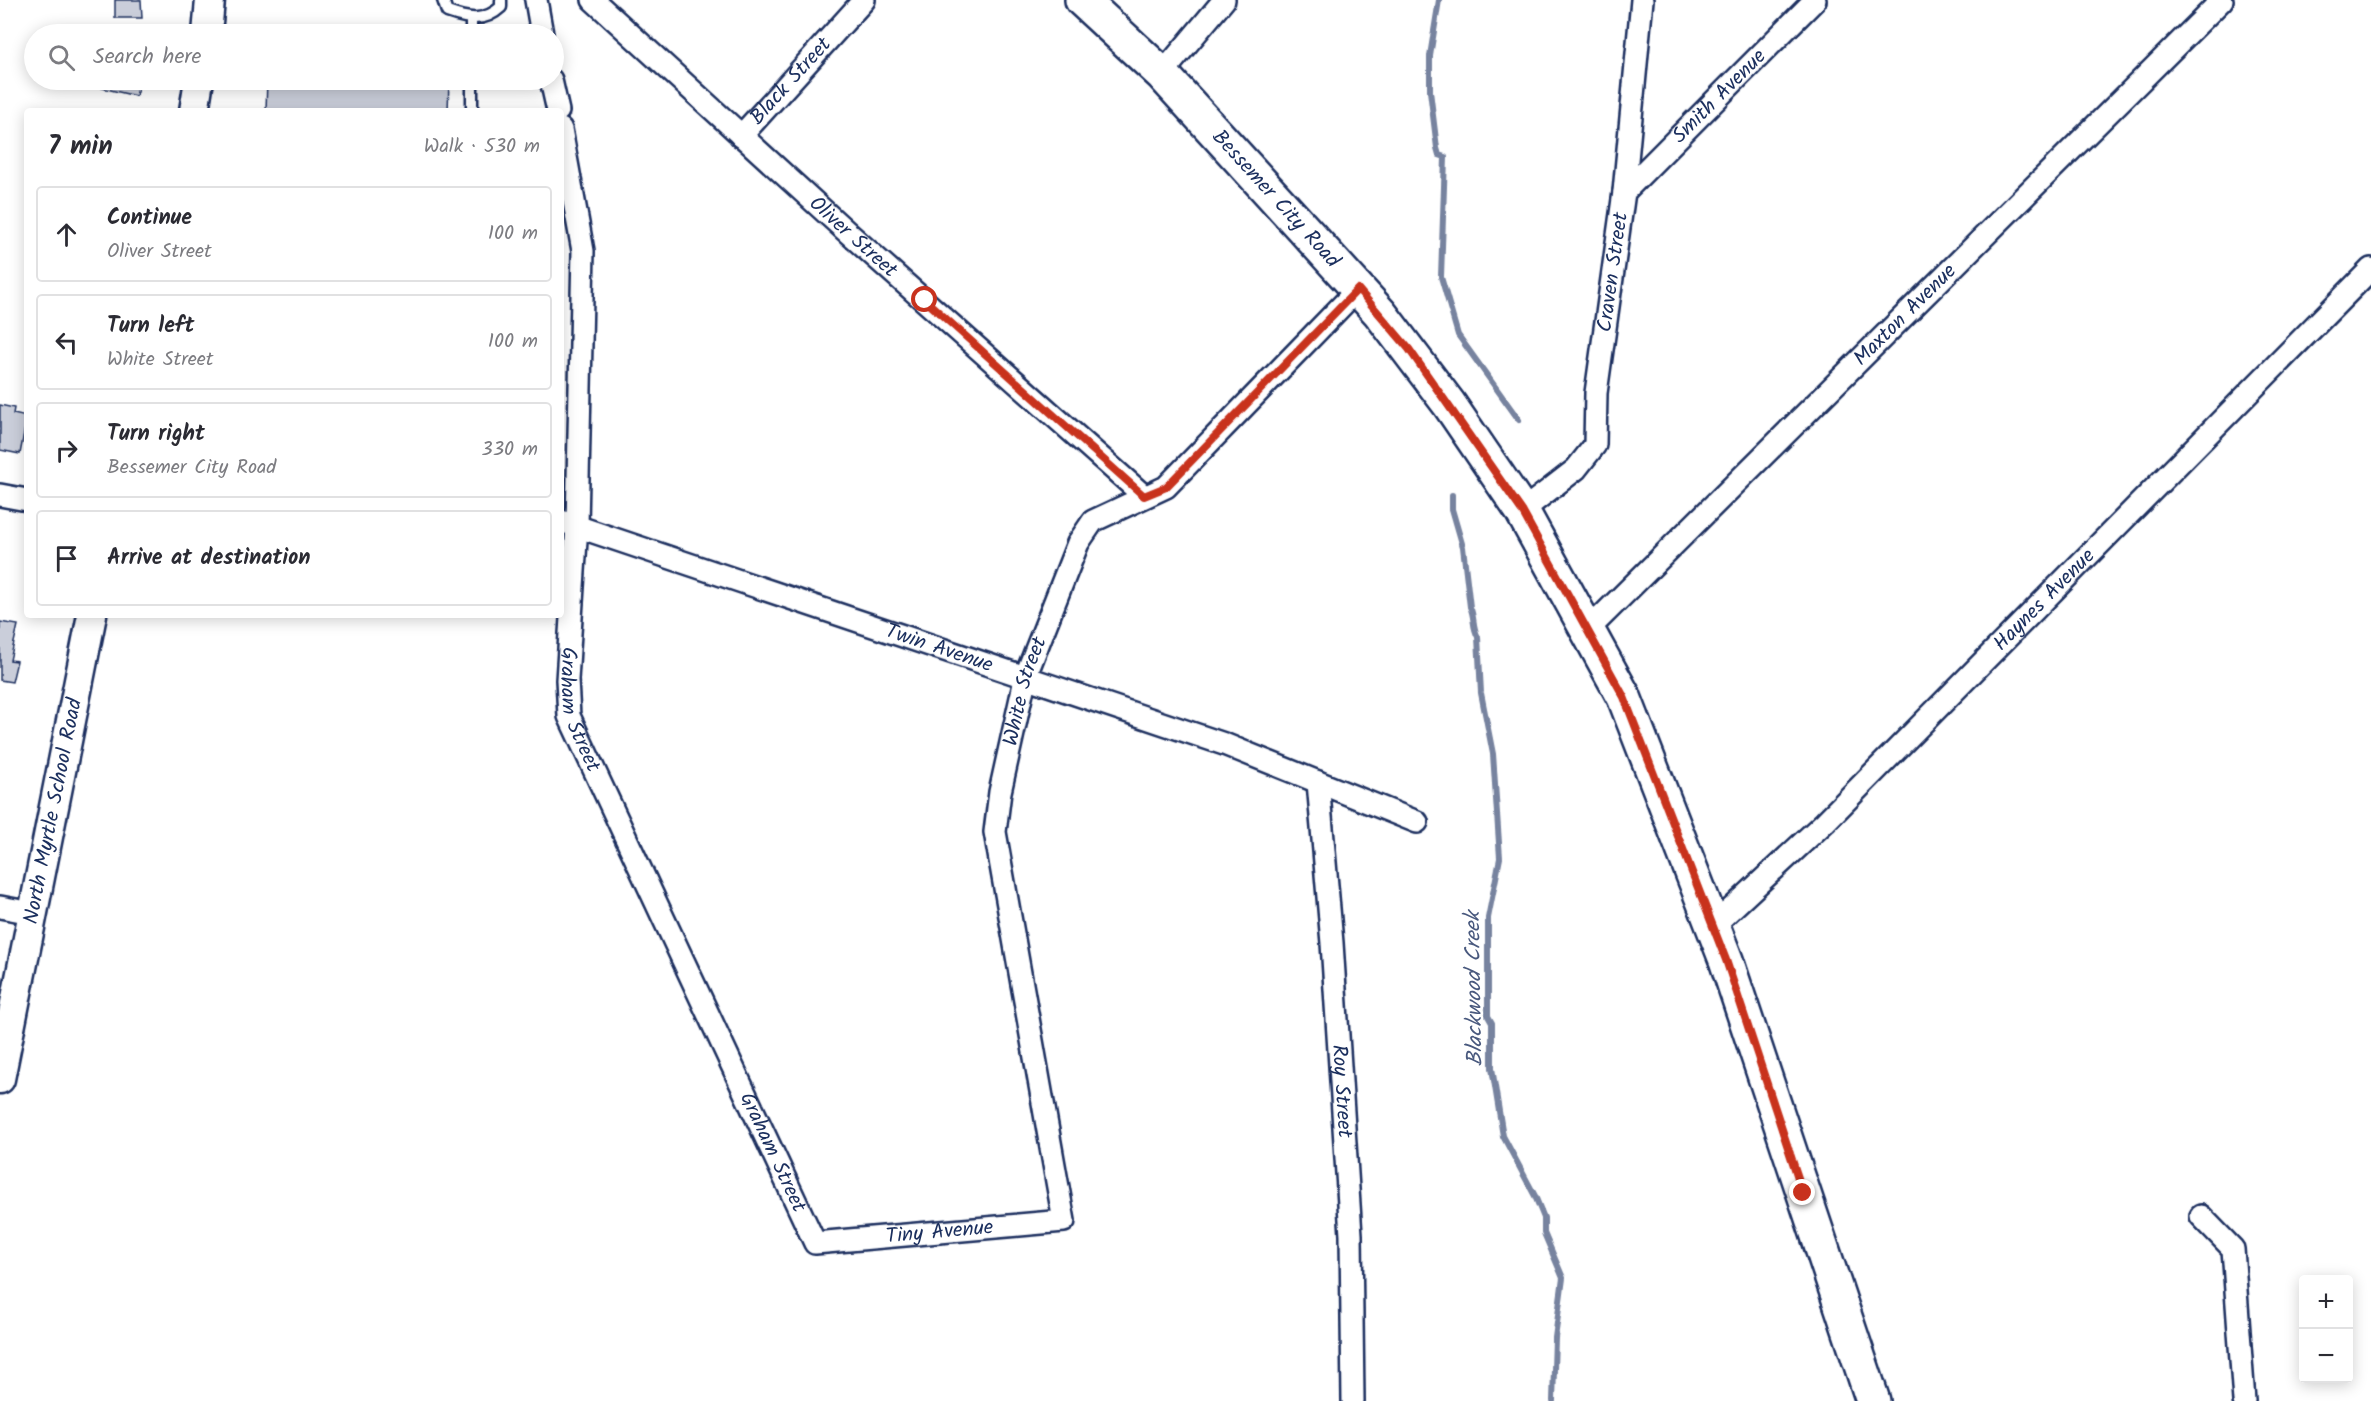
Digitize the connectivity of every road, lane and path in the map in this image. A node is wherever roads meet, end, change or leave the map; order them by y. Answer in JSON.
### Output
{"nodes":[{"id":1,"x":210,"y":0,"type":"edge"},
{"id":2,"x":443,"y":0,"type":"edge"},
{"id":3,"x":501,"y":0,"type":"edge"},
{"id":4,"x":536,"y":0,"type":"edge"},
{"id":5,"x":593,"y":0,"type":"edge"},
{"id":6,"x":864,"y":0,"type":"edge"},
{"id":7,"x":1082,"y":0,"type":"edge"},
{"id":8,"x":1224,"y":0,"type":"edge"},
{"id":9,"x":1642,"y":0,"type":"edge"},
{"id":10,"x":1815,"y":0,"type":"edge"},
{"id":11,"x":2222,"y":0,"type":"edge"},
{"id":12,"x":471,"y":20,"type":"junction"},
{"id":13,"x":208,"y":24,"type":"edge"},
{"id":14,"x":471,"y":24,"type":"edge"},
{"id":15,"x":540,"y":24,"type":"edge"},
{"id":16,"x":1162,"y":74,"type":"junction"},
{"id":17,"x":197,"y":90,"type":"edge"},
{"id":18,"x":472,"y":90,"type":"edge"},
{"id":19,"x":553,"y":90,"type":"edge"},
{"id":20,"x":194,"y":108,"type":"edge"},
{"id":21,"x":472,"y":108,"type":"edge"},
{"id":22,"x":557,"y":108,"type":"edge"},
{"id":23,"x":741,"y":136,"type":"junction"},
{"id":24,"x":564,"y":160,"type":"edge"},
{"id":25,"x":567,"y":190,"type":"edge"},
{"id":26,"x":1624,"y":192,"type":"junction"},
{"id":27,"x":2371,"y":269,"type":"edge"},
{"id":28,"x":1358,"y":289,"type":"junction"},
{"id":29,"x":0,"y":495,"type":"edge"},
{"id":30,"x":1144,"y":496,"type":"junction"},
{"id":31,"x":24,"y":499,"type":"edge"},
{"id":32,"x":1522,"y":511,"type":"junction"},
{"id":33,"x":569,"y":523,"type":"edge"},
{"id":34,"x":91,"y":618,"type":"edge"},
{"id":35,"x":1588,"y":630,"type":"junction"},
{"id":36,"x":1026,"y":675,"type":"junction"},
{"id":37,"x":1318,"y":782,"type":"junction"},
{"id":38,"x":1417,"y":822,"type":"dead end"},
{"id":39,"x":0,"y":907,"type":"edge"},
{"id":40,"x":32,"y":913,"type":"junction"},
{"id":41,"x":1713,"y":926,"type":"junction"},
{"id":42,"x":0,"y":1079,"type":"edge"},
{"id":43,"x":2201,"y":1216,"type":"dead end"},
{"id":44,"x":1064,"y":1221,"type":"joint"},
{"id":45,"x":814,"y":1243,"type":"joint"},
{"id":46,"x":1353,"y":1401,"type":"edge"},
{"id":47,"x":1873,"y":1401,"type":"edge"},
{"id":48,"x":2244,"y":1401,"type":"edge"}],
"edges":[{"from":1,"to":13,"type":"main road"},
{"from":2,"to":12,"type":"lane"},
{"from":3,"to":12,"type":"lane"},
{"from":4,"to":15,"type":"street"},
{"from":5,"to":23,"type":"street","name":"Oliver Street"},
{"from":6,"to":23,"type":"street","name":"Black Street"},
{"from":7,"to":16,"type":"main road","name":"Bessemer City Road"},
{"from":8,"to":16,"type":"street"},
{"from":9,"to":26,"type":"street","name":"Craven Street"},
{"from":10,"to":26,"type":"street","name":"Smith Avenue"},
{"from":11,"to":35,"type":"street","name":"Maxton Avenue"},
{"from":12,"to":14,"type":"lane"},
{"from":16,"to":28,"type":"main road","name":"Bessemer City Road"},
{"from":17,"to":20,"type":"main road"},
{"from":18,"to":21,"type":"lane"},
{"from":19,"to":22,"type":"street"},
{"from":23,"to":30,"type":"street","name":"Oliver Street"},
{"from":24,"to":25,"type":"street","name":"Graham Street"},
{"from":25,"to":33,"type":"street","name":"Graham Street"},
{"from":26,"to":32,"type":"street","name":"Craven Street"},
{"from":27,"to":41,"type":"street","name":"Haynes Avenue"},
{"from":28,"to":30,"type":"street","name":"White Street"},
{"from":28,"to":32,"type":"main road","name":"Bessemer City Road"},
{"from":29,"to":31,"type":"street"},
{"from":30,"to":36,"type":"street","name":"White Street"},
{"from":32,"to":35,"type":"main road","name":"Bessemer City Road"},
{"from":33,"to":36,"type":"street","name":"Twin Avenue"},
{"from":33,"to":45,"type":"street","name":"Graham Street"},
{"from":34,"to":40,"type":"main road","name":"North Myrtle School Road"},
{"from":35,"to":41,"type":"main road","name":"Bessemer City Road"},
{"from":36,"to":37,"type":"street","name":"Twin Avenue"},
{"from":36,"to":44,"type":"street","name":"White Street"},
{"from":37,"to":38,"type":"street","name":"Twin Avenue"},
{"from":37,"to":46,"type":"street","name":"Roy Street"},
{"from":39,"to":40,"type":"street"},
{"from":40,"to":42,"type":"main road","name":"North Myrtle School Road"},
{"from":41,"to":47,"type":"main road","name":"Bessemer City Road"},
{"from":43,"to":48,"type":"street"},
{"from":44,"to":45,"type":"street","name":"Tiny Avenue"}]}
